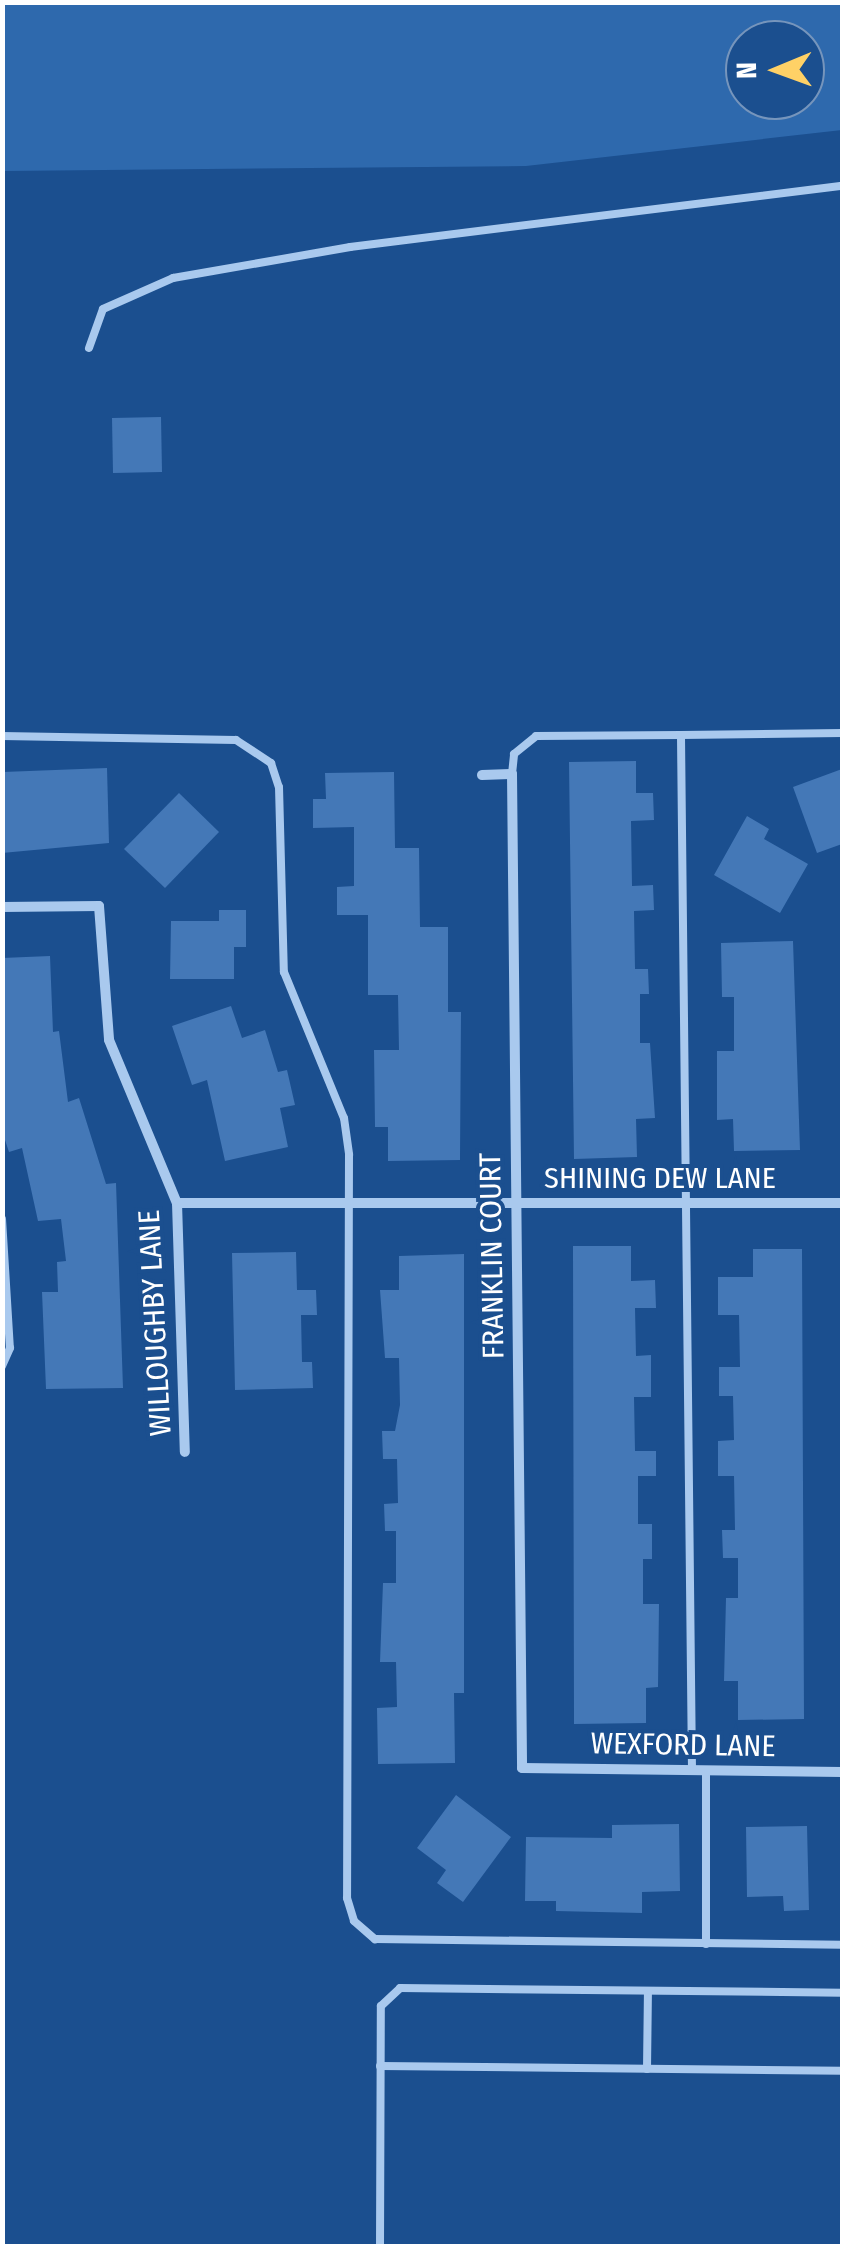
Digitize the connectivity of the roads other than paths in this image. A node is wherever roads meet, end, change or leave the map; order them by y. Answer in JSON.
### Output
{"nodes":[{"id":1,"x":842,"y":186,"type":"edge"},
{"id":2,"x":89,"y":348,"type":"dead end"},
{"id":3,"x":842,"y":733,"type":"edge"},
{"id":4,"x":682,"y":735,"type":"junction"},
{"id":5,"x":2,"y":736,"type":"edge"},
{"id":6,"x":512,"y":774,"type":"junction"},
{"id":7,"x":482,"y":775,"type":"dead end"},
{"id":8,"x":2,"y":907,"type":"edge"},
{"id":9,"x":178,"y":1203,"type":"junction"},
{"id":10,"x":349,"y":1203,"type":"junction"},
{"id":11,"x":516,"y":1203,"type":"junction"},
{"id":12,"x":687,"y":1203,"type":"junction"},
{"id":13,"x":842,"y":1204,"type":"edge"},
{"id":14,"x":2,"y":1220,"type":"edge"},
{"id":15,"x":2,"y":1366,"type":"edge"},
{"id":16,"x":186,"y":1452,"type":"dead end"},
{"id":17,"x":522,"y":1768,"type":"joint"},
{"id":18,"x":692,"y":1770,"type":"junction"},
{"id":19,"x":706,"y":1770,"type":"junction"},
{"id":20,"x":842,"y":1772,"type":"edge"},
{"id":21,"x":706,"y":1944,"type":"junction"},
{"id":22,"x":842,"y":1946,"type":"edge"},
{"id":23,"x":648,"y":1991,"type":"junction"},
{"id":24,"x":842,"y":1993,"type":"edge"},
{"id":25,"x":380,"y":2066,"type":"junction"},
{"id":26,"x":647,"y":2069,"type":"junction"},
{"id":27,"x":842,"y":2072,"type":"edge"},
{"id":28,"x":380,"y":2246,"type":"edge"}],
"edges":[{"from":1,"to":2,"type":"lane"},
{"from":3,"to":4,"type":"lane"},
{"from":4,"to":6,"type":"lane"},
{"from":4,"to":12,"type":"lane"},
{"from":5,"to":10,"type":"lane"},
{"from":6,"to":7,"type":"street"},
{"from":6,"to":11,"type":"street","name":"FRANKLIN COURT"},
{"from":8,"to":9,"type":"street","name":"WILLOUGHBY LANE"},
{"from":9,"to":10,"type":"street","name":"SHINING DEW LANE"},
{"from":9,"to":16,"type":"street","name":"WILLOUGHBY LANE"},
{"from":10,"to":11,"type":"street","name":"SHINING DEW LANE"},
{"from":10,"to":21,"type":"lane"},
{"from":11,"to":12,"type":"street","name":"SHINING DEW LANE"},
{"from":11,"to":17,"type":"street","name":"FRANKLIN COURT"},
{"from":12,"to":13,"type":"street","name":"SHINING DEW LANE"},
{"from":12,"to":18,"type":"lane"},
{"from":14,"to":15,"type":"lane"},
{"from":17,"to":18,"type":"street","name":"WEXFORD LANE"},
{"from":18,"to":19,"type":"street","name":"WEXFORD LANE"},
{"from":19,"to":20,"type":"street","name":"WEXFORD LANE"},
{"from":19,"to":21,"type":"lane"},
{"from":21,"to":22,"type":"lane"},
{"from":23,"to":24,"type":"lane"},
{"from":23,"to":25,"type":"lane"},
{"from":23,"to":26,"type":"lane"},
{"from":25,"to":26,"type":"lane"},
{"from":25,"to":28,"type":"lane"},
{"from":26,"to":27,"type":"lane"}]}
